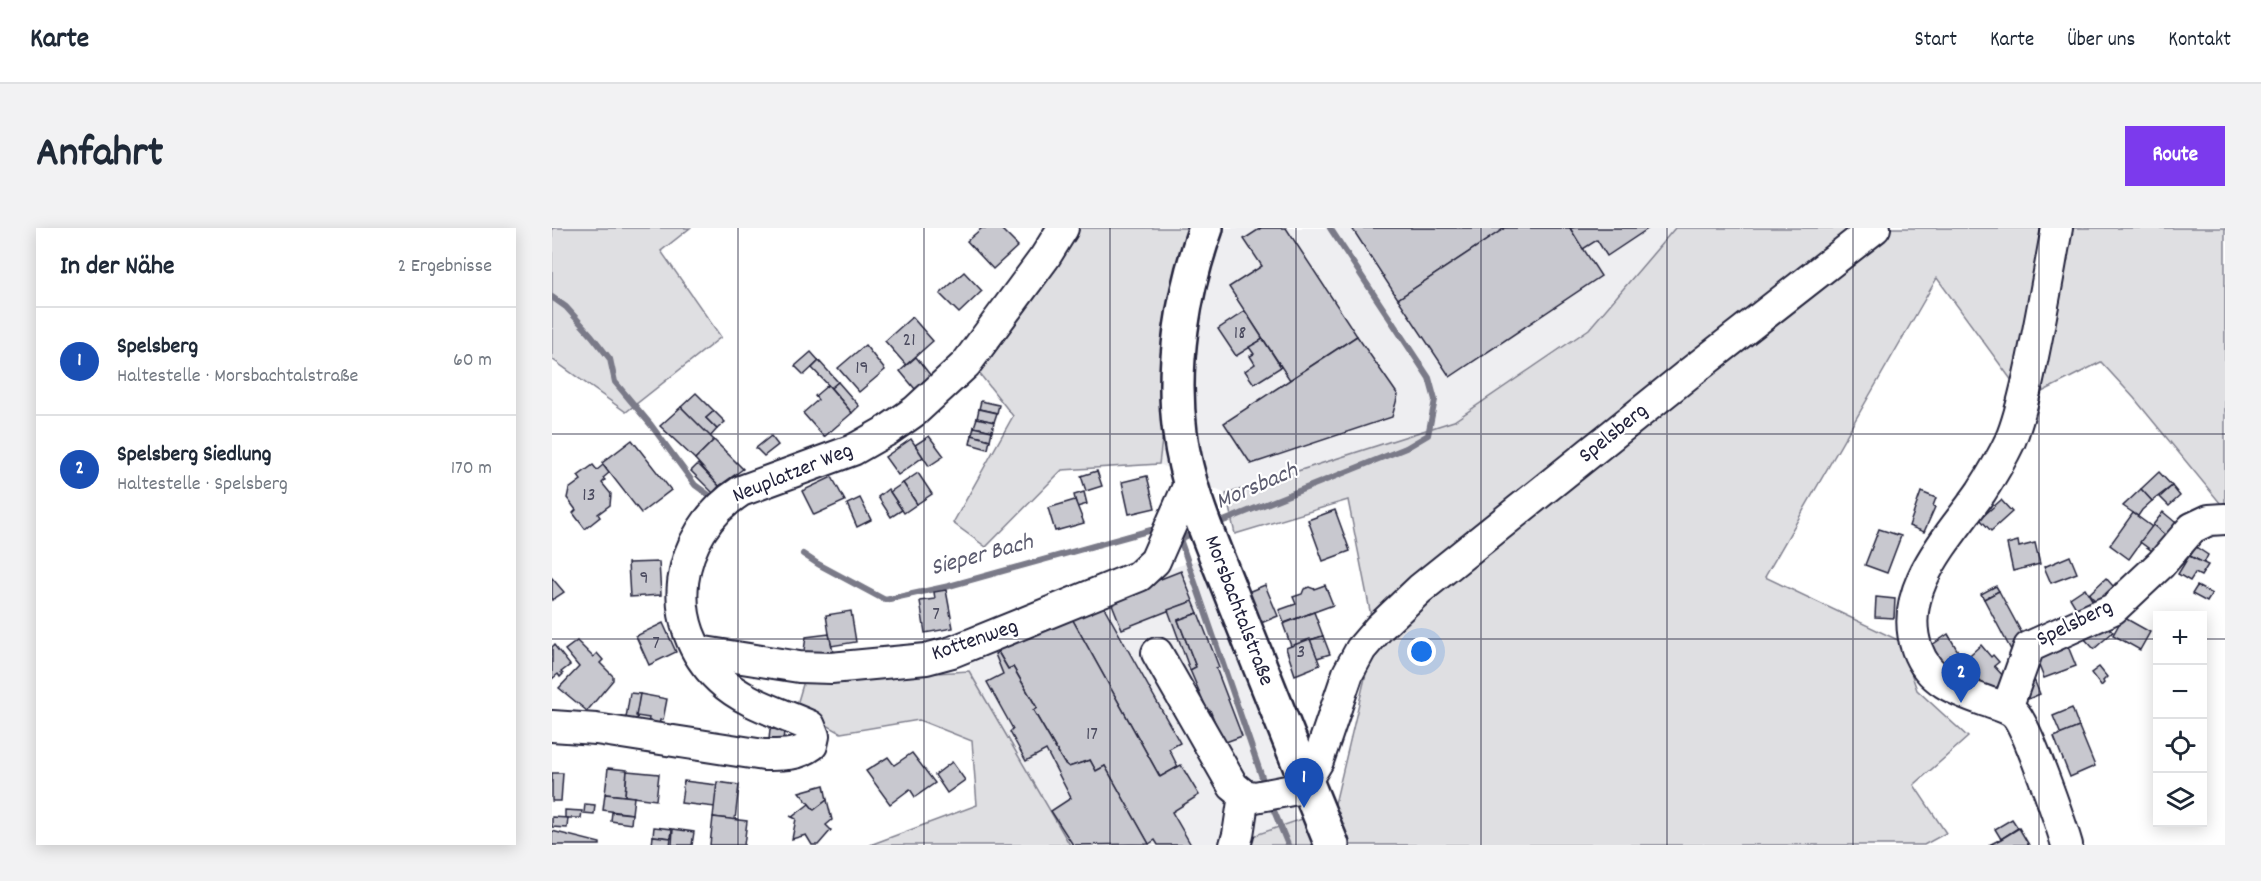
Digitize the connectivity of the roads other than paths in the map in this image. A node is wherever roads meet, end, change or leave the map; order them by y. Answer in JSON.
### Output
{"nodes":[{"id":1,"x":1063,"y":228,"type":"edge"},
{"id":2,"x":1206,"y":228,"type":"edge"},
{"id":3,"x":1875,"y":228,"type":"edge"},
{"id":4,"x":2057,"y":228,"type":"edge"},
{"id":5,"x":1187,"y":474,"type":"junction"},
{"id":6,"x":2225,"y":519,"type":"edge"},
{"id":7,"x":698,"y":651,"type":"junction"},
{"id":8,"x":1157,"y":652,"type":"dead end"},
{"id":9,"x":2007,"y":708,"type":"junction"},
{"id":10,"x":555,"y":720,"type":"edge"},
{"id":11,"x":1279,"y":791,"type":"junction"},
{"id":12,"x":1235,"y":845,"type":"edge"},
{"id":13,"x":1332,"y":845,"type":"edge"},
{"id":14,"x":2067,"y":845,"type":"edge"}],
"edges":[{"from":1,"to":7,"type":"street","name":"Neuplatzer Weg"},
{"from":2,"to":5,"type":"main road","name":"Morsbachtalstraße"},
{"from":3,"to":11,"type":"street","name":"Spelsberg"},
{"from":4,"to":9,"type":"street"},
{"from":5,"to":7,"type":"street","name":"Kottenweg"},
{"from":5,"to":11,"type":"main road","name":"Morsbachtalstraße"},
{"from":6,"to":9,"type":"street","name":"Spelsberg"},
{"from":7,"to":10,"type":"street","name":"Neuplatzer Weg"},
{"from":8,"to":11,"type":"street"},
{"from":9,"to":14,"type":"street"},
{"from":11,"to":12,"type":"street","name":"Spelsberg"},
{"from":11,"to":13,"type":"main road","name":"Morsbachtalstraße"}]}
